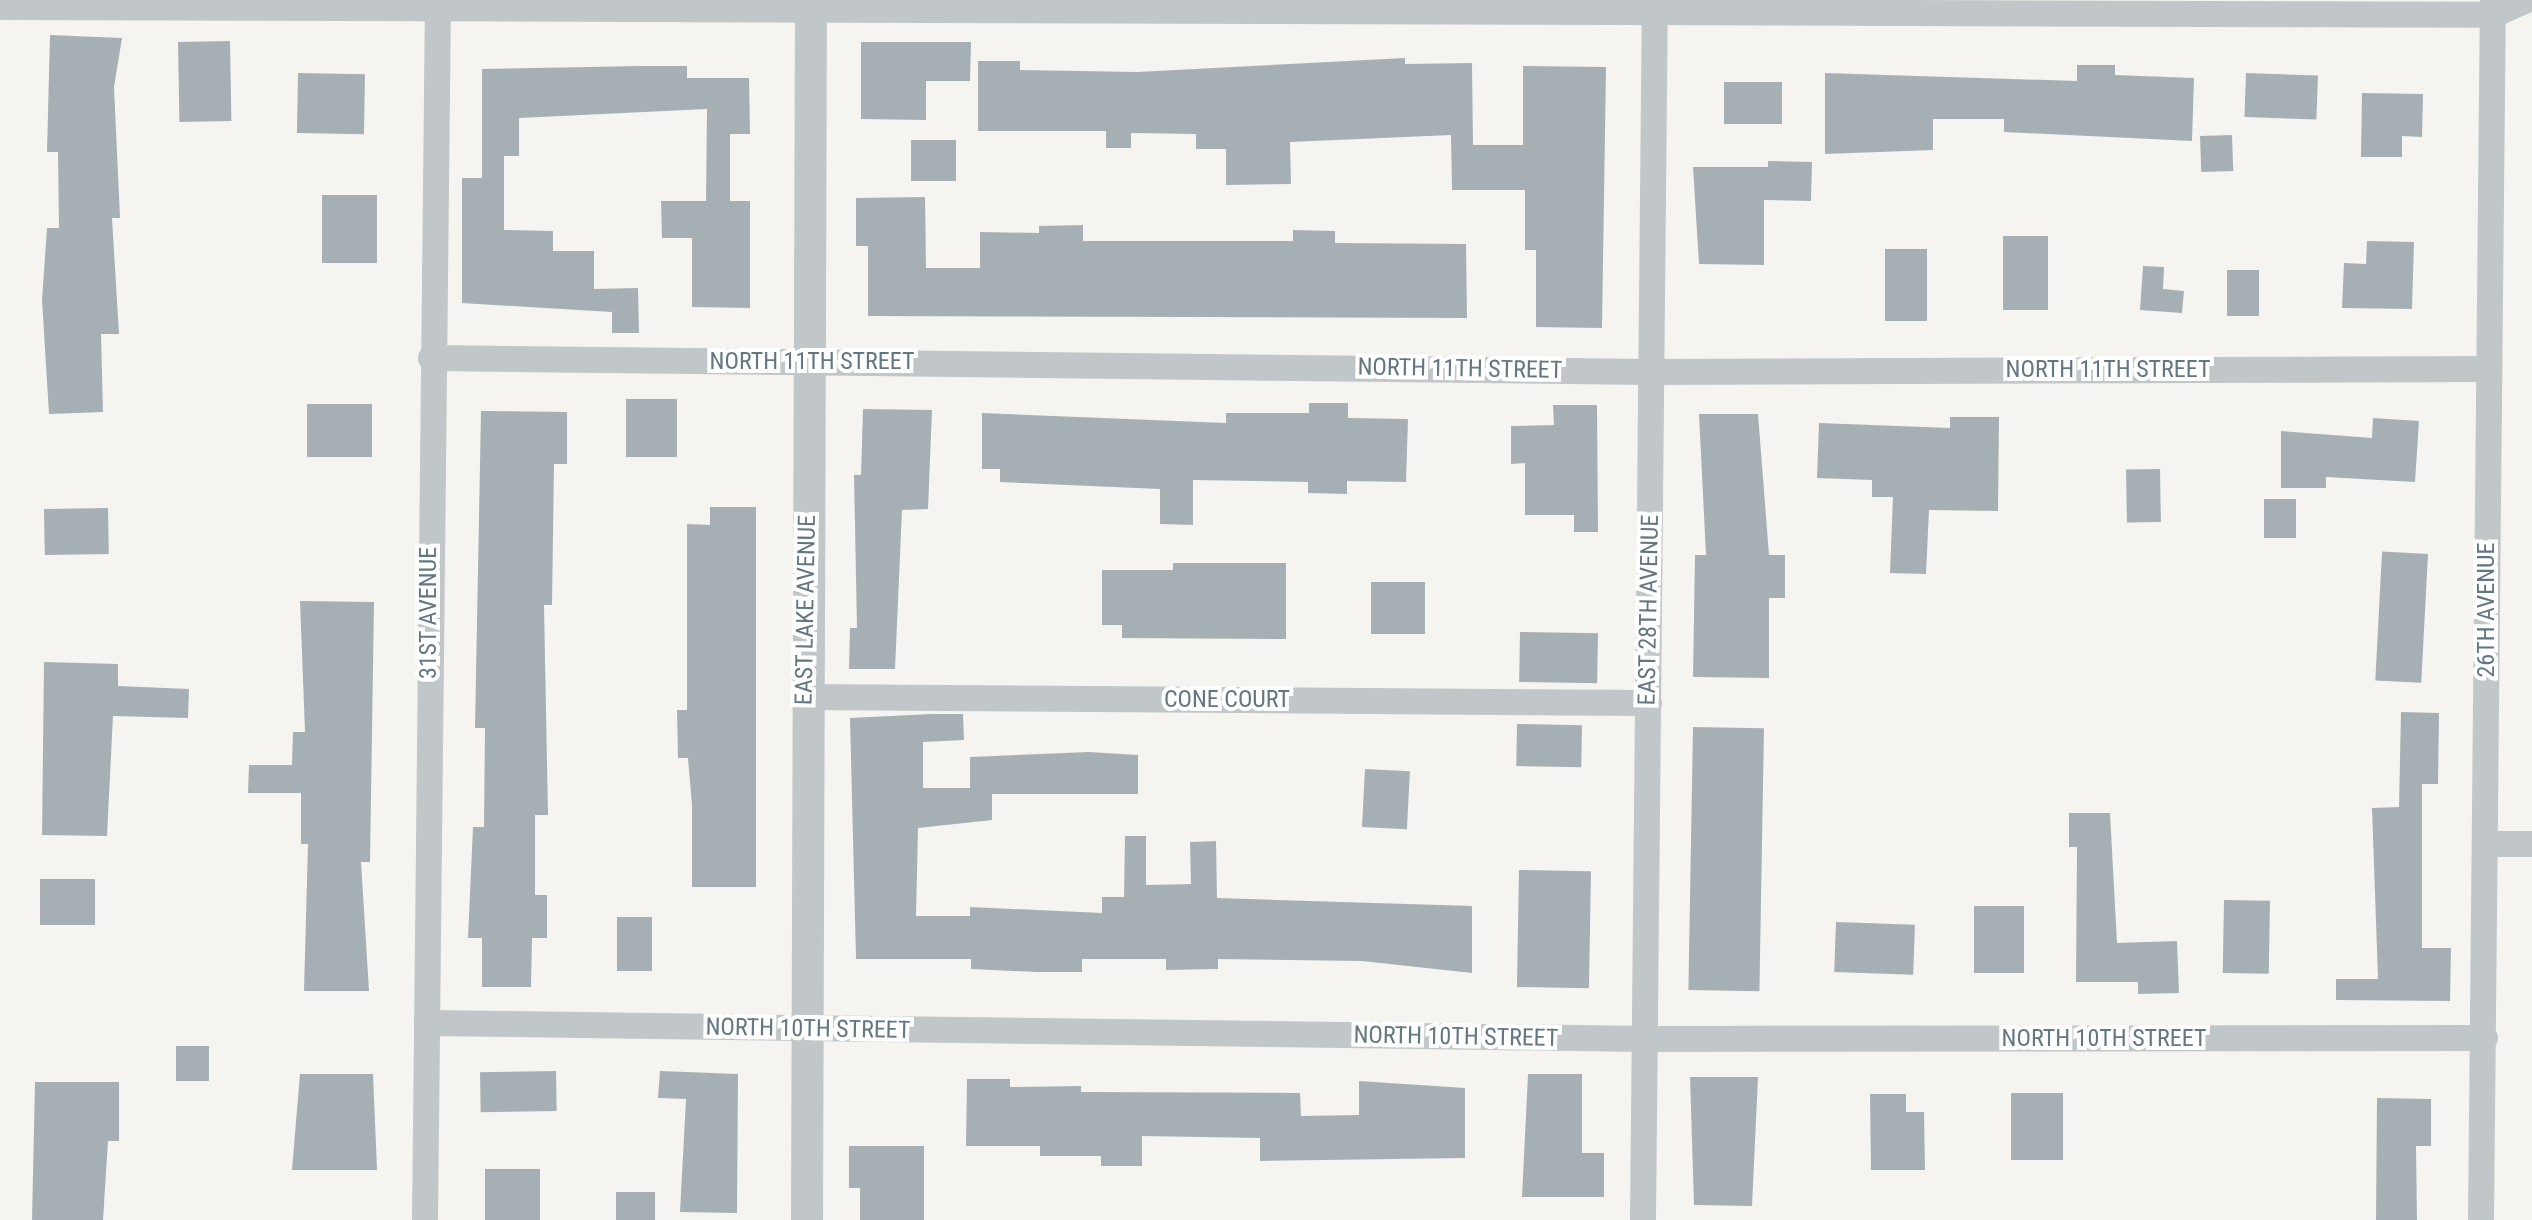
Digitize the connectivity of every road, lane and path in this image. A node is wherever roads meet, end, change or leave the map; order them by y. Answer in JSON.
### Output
{"nodes":[{"id":1,"x":2526,"y":0,"type":"edge"},
{"id":2,"x":1220,"y":3,"type":"edge"},
{"id":3,"x":811,"y":4,"type":"edge"},
{"id":4,"x":438,"y":5,"type":"junction"},
{"id":5,"x":2054,"y":6,"type":"edge"},
{"id":6,"x":0,"y":7,"type":"edge"},
{"id":7,"x":1655,"y":8,"type":"edge"},
{"id":8,"x":2493,"y":8,"type":"edge"},
{"id":9,"x":431,"y":358,"type":"junction"},
{"id":10,"x":809,"y":362,"type":"junction"},
{"id":11,"x":2489,"y":369,"type":"junction"},
{"id":12,"x":1651,"y":372,"type":"junction"},
{"id":13,"x":805,"y":697,"type":"junction"},
{"id":14,"x":1649,"y":703,"type":"junction"},
{"id":15,"x":2486,"y":844,"type":"junction"},
{"id":16,"x":2532,"y":844,"type":"edge"},
{"id":17,"x":427,"y":1023,"type":"junction"},
{"id":18,"x":804,"y":1029,"type":"junction"},
{"id":19,"x":2485,"y":1038,"type":"junction"},
{"id":20,"x":1644,"y":1039,"type":"junction"},
{"id":21,"x":425,"y":1220,"type":"edge"},
{"id":22,"x":807,"y":1220,"type":"edge"},
{"id":23,"x":1643,"y":1220,"type":"edge"},
{"id":24,"x":2481,"y":1220,"type":"edge"}],
"edges":[{"from":1,"to":8,"type":"street"},
{"from":2,"to":3,"type":"street"},
{"from":2,"to":7,"type":"street"},
{"from":3,"to":4,"type":"street"},
{"from":3,"to":10,"type":"street","name":"EAST LAKE AVENUE"},
{"from":4,"to":6,"type":"street"},
{"from":4,"to":9,"type":"street","name":"31ST AVENUE"},
{"from":5,"to":7,"type":"street"},
{"from":5,"to":8,"type":"street"},
{"from":7,"to":12,"type":"street","name":"EAST 28TH AVENUE"},
{"from":8,"to":11,"type":"street","name":"26TH AVENUE"},
{"from":9,"to":10,"type":"street","name":"NORTH 11TH STREET"},
{"from":9,"to":17,"type":"street","name":"31ST AVENUE"},
{"from":10,"to":12,"type":"street","name":"NORTH 11TH STREET"},
{"from":10,"to":13,"type":"street","name":"EAST LAKE AVENUE"},
{"from":11,"to":12,"type":"street","name":"NORTH 11TH STREET"},
{"from":11,"to":15,"type":"street","name":"26TH AVENUE"},
{"from":12,"to":14,"type":"street","name":"EAST 28TH AVENUE"},
{"from":13,"to":14,"type":"street","name":"CONE COURT"},
{"from":13,"to":18,"type":"street","name":"EAST LAKE AVENUE"},
{"from":14,"to":20,"type":"street","name":"EAST 28TH AVENUE"},
{"from":15,"to":16,"type":"street"},
{"from":15,"to":19,"type":"street","name":"26TH AVENUE"},
{"from":17,"to":18,"type":"street","name":"NORTH 10TH STREET"},
{"from":17,"to":21,"type":"street","name":"31ST AVENUE"},
{"from":18,"to":20,"type":"street","name":"NORTH 10TH STREET"},
{"from":18,"to":22,"type":"street","name":"EAST LAKE AVENUE"},
{"from":19,"to":20,"type":"street","name":"NORTH 10TH STREET"},
{"from":19,"to":24,"type":"street","name":"26TH AVENUE"},
{"from":20,"to":23,"type":"street","name":"EAST 28TH AVENUE"}]}
